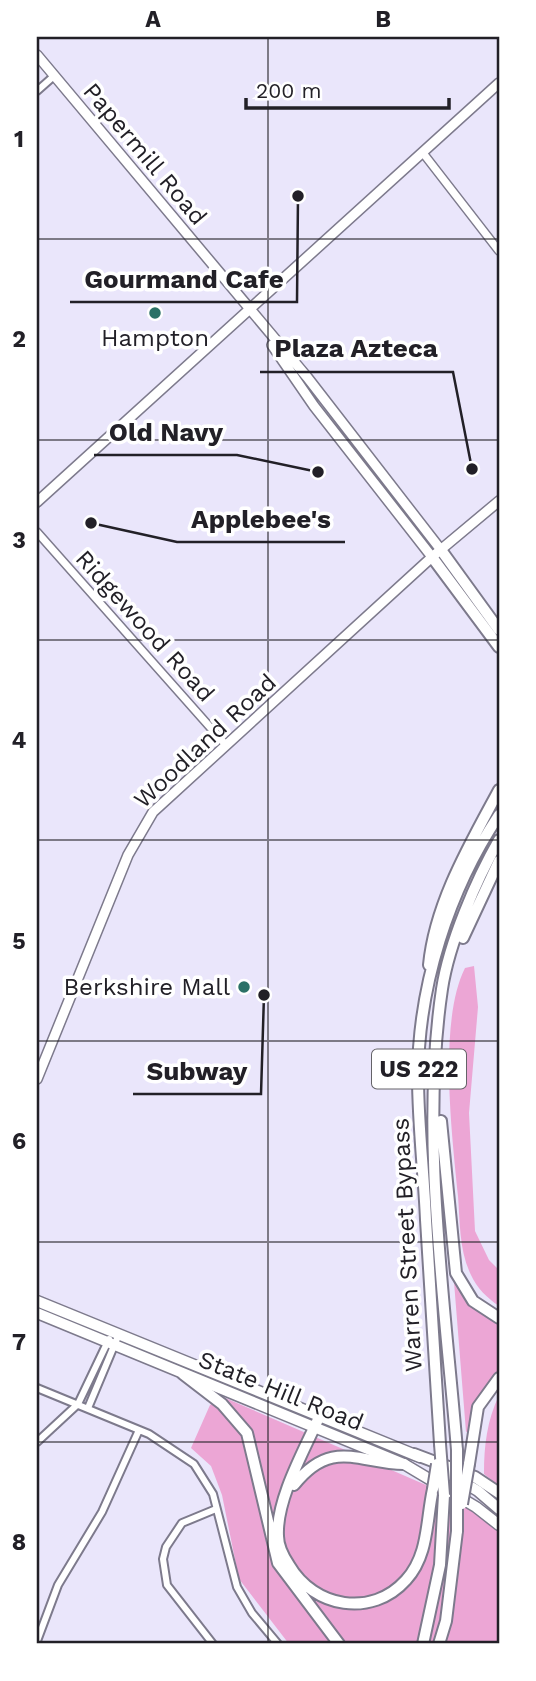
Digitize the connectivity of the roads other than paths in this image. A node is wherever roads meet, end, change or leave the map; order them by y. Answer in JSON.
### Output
{"nodes":[{"id":1,"x":37,"y":55,"type":"edge"},
{"id":2,"x":54,"y":76,"type":"junction"},
{"id":3,"x":499,"y":83,"type":"edge"},
{"id":4,"x":37,"y":91,"type":"edge"},
{"id":5,"x":423,"y":152,"type":"junction"},
{"id":6,"x":499,"y":251,"type":"edge"},
{"id":7,"x":250,"y":312,"type":"junction"},
{"id":8,"x":499,"y":501,"type":"edge"},
{"id":9,"x":37,"y":502,"type":"edge"},
{"id":10,"x":37,"y":532,"type":"edge"},
{"id":11,"x":437,"y":554,"type":"junction"},
{"id":12,"x":499,"y":629,"type":"edge"},
{"id":13,"x":499,"y":647,"type":"edge"},
{"id":14,"x":225,"y":744,"type":"junction"},
{"id":15,"x":499,"y":790,"type":"edge"},
{"id":16,"x":499,"y":815,"type":"edge"},
{"id":17,"x":499,"y":840,"type":"edge"},
{"id":18,"x":499,"y":862,"type":"edge"},
{"id":19,"x":443,"y":986,"type":"junction"},
{"id":20,"x":424,"y":1008,"type":"junction"},
{"id":21,"x":434,"y":1065,"type":"junction"},
{"id":22,"x":37,"y":1079,"type":"edge"},
{"id":23,"x":37,"y":1301,"type":"edge"},
{"id":24,"x":37,"y":1313,"type":"edge"},
{"id":25,"x":499,"y":1318,"type":"edge"},
{"id":26,"x":116,"y":1333,"type":"junction"},
{"id":27,"x":111,"y":1343,"type":"junction"},
{"id":28,"x":183,"y":1374,"type":"junction"},
{"id":29,"x":499,"y":1378,"type":"edge"},
{"id":30,"x":37,"y":1388,"type":"edge"},
{"id":31,"x":82,"y":1406,"type":"junction"},
{"id":32,"x":314,"y":1420,"type":"junction"},
{"id":33,"x":139,"y":1430,"type":"junction"},
{"id":34,"x":37,"y":1442,"type":"edge"},
{"id":35,"x":414,"y":1454,"type":"junction"},
{"id":36,"x":404,"y":1464,"type":"junction"},
{"id":37,"x":439,"y":1492,"type":"junction"},
{"id":38,"x":499,"y":1493,"type":"edge"},
{"id":39,"x":286,"y":1495,"type":"junction"},
{"id":40,"x":216,"y":1509,"type":"junction"},
{"id":41,"x":499,"y":1509,"type":"edge"},
{"id":42,"x":499,"y":1525,"type":"edge"},
{"id":43,"x":457,"y":1531,"type":"junction"},
{"id":44,"x":271,"y":1534,"type":"junction"},
{"id":45,"x":37,"y":1641,"type":"edge"},
{"id":46,"x":214,"y":1644,"type":"edge"},
{"id":47,"x":278,"y":1644,"type":"edge"},
{"id":48,"x":339,"y":1644,"type":"edge"},
{"id":49,"x":423,"y":1644,"type":"edge"},
{"id":50,"x":439,"y":1644,"type":"edge"}],
"edges":[{"from":1,"to":2,"type":"main road","name":"Papermill Road"},
{"from":2,"to":4,"type":"street"},
{"from":2,"to":7,"type":"main road","name":"Papermill Road"},
{"from":3,"to":5,"type":"main road"},
{"from":5,"to":6,"type":"street"},
{"from":5,"to":7,"type":"main road"},
{"from":7,"to":9,"type":"main road"},
{"from":7,"to":11,"type":"main road","name":"Papermill Road"},
{"from":8,"to":11,"type":"main road","name":"Woodland Road"},
{"from":10,"to":14,"type":"street","name":"Ridgewood Road"},
{"from":11,"to":12,"type":"highway"},
{"from":11,"to":13,"type":"highway"},
{"from":11,"to":14,"type":"main road","name":"Woodland Road"},
{"from":14,"to":22,"type":"main road","name":"Woodland Road"},
{"from":15,"to":20,"type":"highway"},
{"from":16,"to":20,"type":"highway","name":"Warren Street Bypass","number":"US 222"},
{"from":17,"to":19,"type":"highway","name":"Warren Street Bypass","number":"US 222"},
{"from":18,"to":19,"type":"highway"},
{"from":19,"to":21,"type":"highway","name":"Warren Street Bypass","number":"US 222"},
{"from":20,"to":37,"type":"highway","name":"Warren Street Bypass","number":"US 222","bridge":true},
{"from":21,"to":25,"type":"highway"},
{"from":21,"to":43,"type":"highway","name":"Warren Street Bypass","number":"US 222","bridge":true},
{"from":23,"to":26,"type":"main road","name":"State Hill Road"},
{"from":24,"to":27,"type":"main road","name":"State Hill Road"},
{"from":26,"to":27,"type":"street"},
{"from":26,"to":32,"type":"main road","name":"State Hill Road"},
{"from":27,"to":28,"type":"main road","name":"State Hill Road"},
{"from":27,"to":31,"type":"street"},
{"from":28,"to":32,"type":"main road","name":"State Hill Road"},
{"from":28,"to":44,"type":"highway"},
{"from":29,"to":43,"type":"highway","bridge":true},
{"from":30,"to":31,"type":"street"},
{"from":31,"to":33,"type":"street"},
{"from":31,"to":34,"type":"street"},
{"from":32,"to":35,"type":"main road","name":"State Hill Road"},
{"from":32,"to":36,"type":"main road","name":"State Hill Road"},
{"from":32,"to":39,"type":"highway"},
{"from":32,"to":44,"type":"highway"},
{"from":33,"to":40,"type":"street"},
{"from":33,"to":45,"type":"street"},
{"from":35,"to":38,"type":"highway"},
{"from":35,"to":41,"type":"main road","name":"State Hill Road"},
{"from":36,"to":39,"type":"highway"},
{"from":36,"to":42,"type":"main road","name":"State Hill Road"},
{"from":37,"to":39,"type":"highway"},
{"from":37,"to":49,"type":"highway","name":"Warren Street Bypass","number":"US 222"},
{"from":40,"to":46,"type":"street"},
{"from":40,"to":47,"type":"street"},
{"from":43,"to":50,"type":"highway","name":"Warren Street Bypass","number":"US 222"},
{"from":44,"to":48,"type":"highway"}]}
